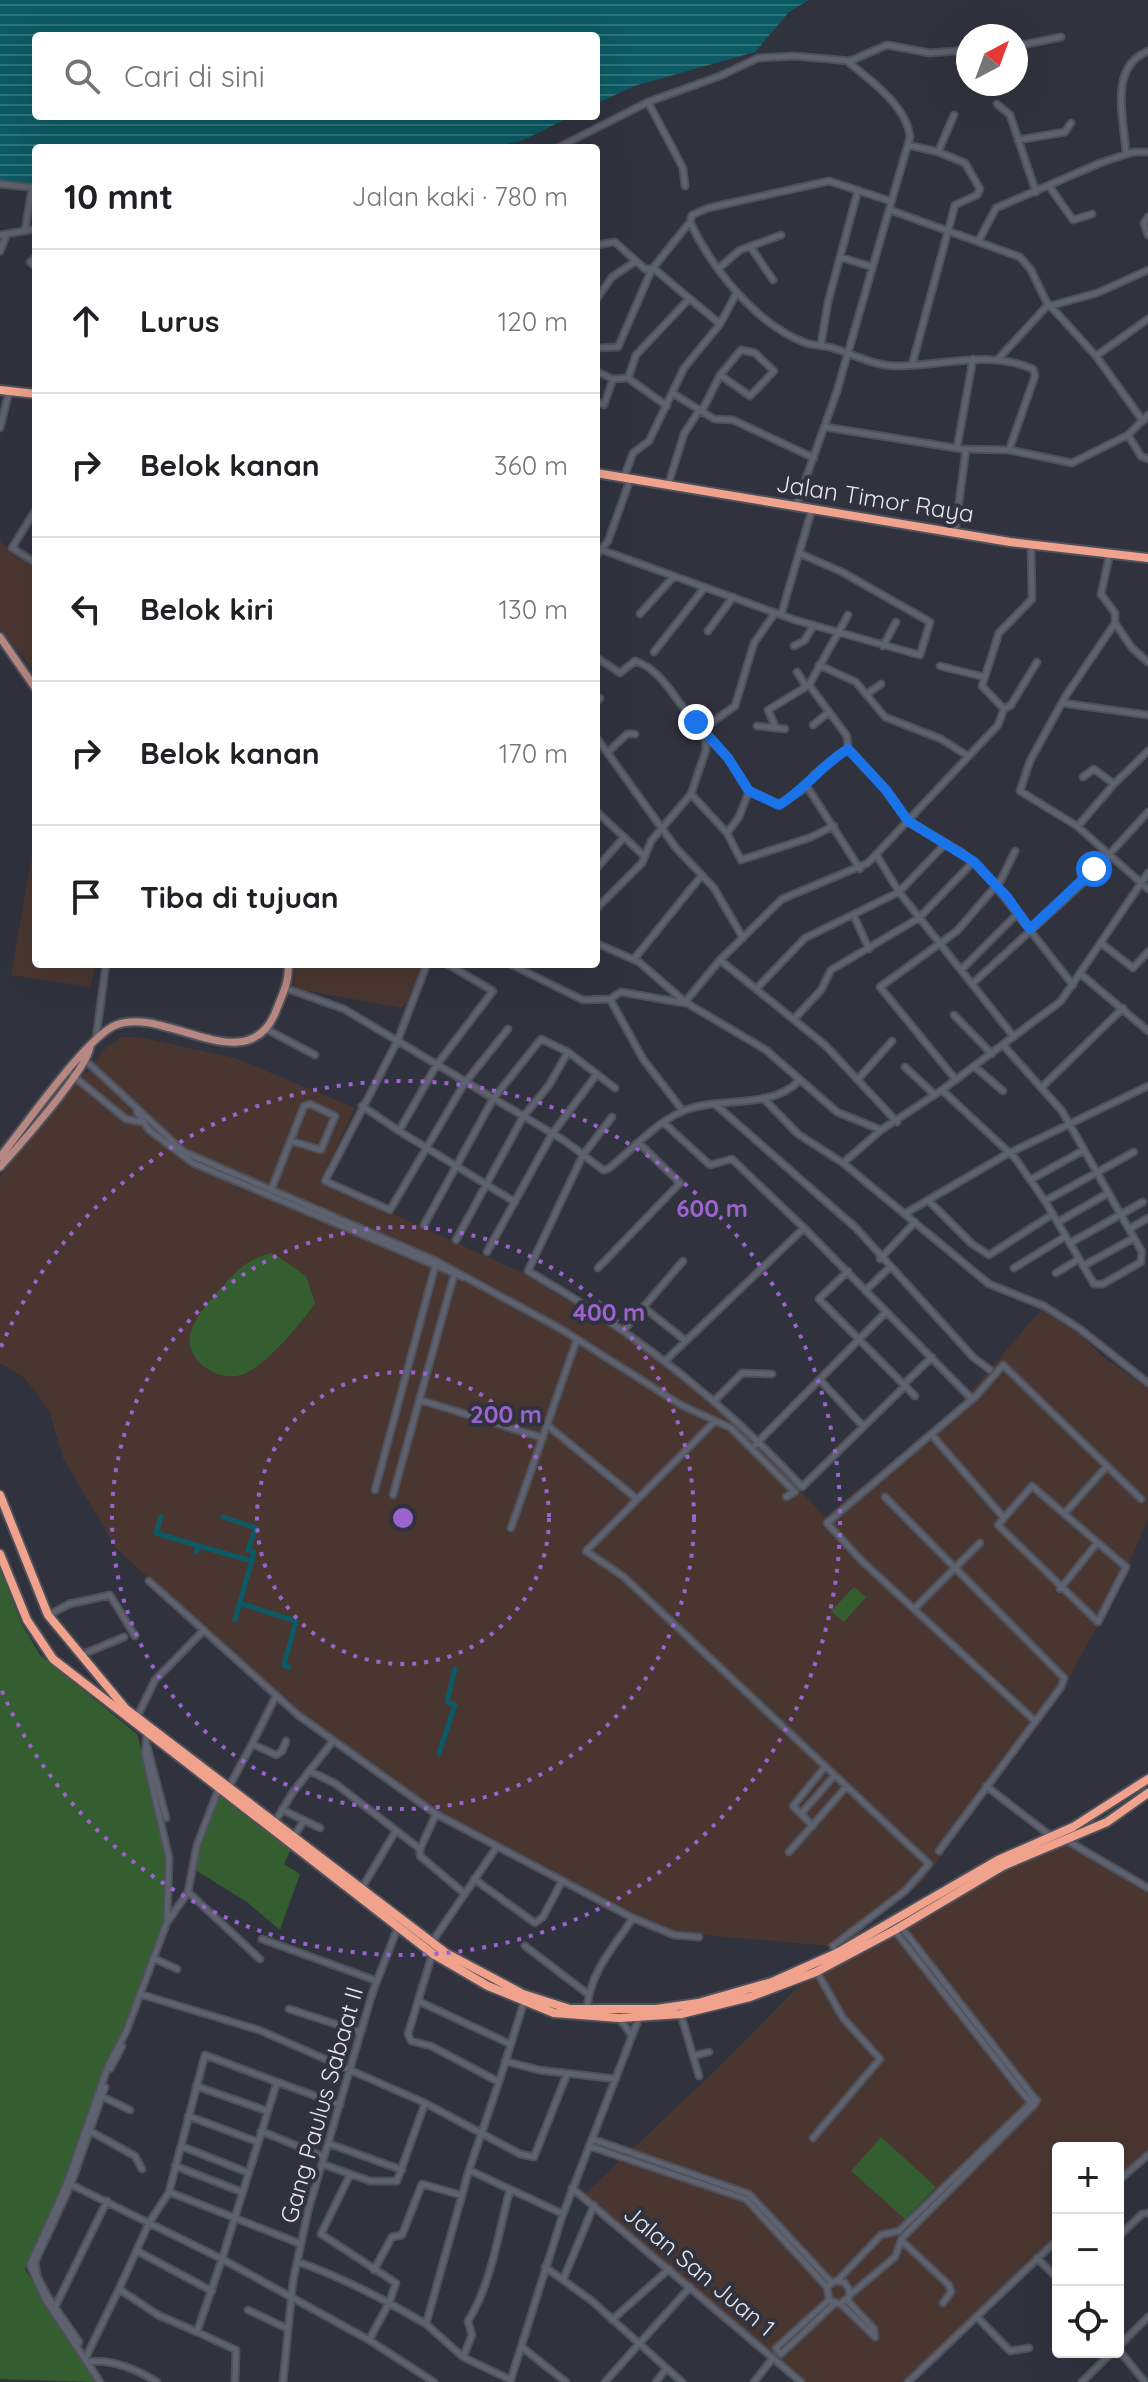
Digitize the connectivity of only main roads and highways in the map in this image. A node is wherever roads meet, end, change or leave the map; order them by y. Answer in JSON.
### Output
{"nodes":[{"id":1,"x":5,"y":391,"type":"edge"},
{"id":2,"x":32,"y":394,"type":"edge"},
{"id":3,"x":600,"y":474,"type":"edge"},
{"id":4,"x":1148,"y":558,"type":"edge"},
{"id":5,"x":0,"y":637,"type":"edge"},
{"id":6,"x":32,"y":683,"type":"edge"},
{"id":7,"x":288,"y":968,"type":"edge"},
{"id":8,"x":71,"y":1074,"type":"junction"},
{"id":9,"x":0,"y":1157,"type":"edge"},
{"id":10,"x":0,"y":1167,"type":"edge"},
{"id":11,"x":0,"y":1495,"type":"edge"},
{"id":12,"x":0,"y":1554,"type":"edge"},
{"id":13,"x":88,"y":1666,"type":"junction"},
{"id":14,"x":76,"y":1677,"type":"junction"},
{"id":15,"x":1148,"y":1779,"type":"edge"},
{"id":16,"x":1148,"y":1793,"type":"edge"},
{"id":17,"x":1101,"y":1810,"type":"junction"},
{"id":18,"x":1107,"y":1822,"type":"junction"},
{"id":19,"x":377,"y":1905,"type":"junction"},
{"id":20,"x":814,"y":1968,"type":"junction"},
{"id":21,"x":699,"y":2006,"type":"junction"}],
"edges":[{"from":1,"to":2,"type":"highway"},
{"from":3,"to":4,"type":"highway","name":"Jalan Timor Raya"},
{"from":5,"to":6,"type":"main road"},
{"from":7,"to":8,"type":"main road"},
{"from":8,"to":9,"type":"main road"},
{"from":8,"to":10,"type":"main road"},
{"from":11,"to":13,"type":"highway"},
{"from":12,"to":14,"type":"highway"},
{"from":13,"to":14,"type":"highway"},
{"from":13,"to":19,"type":"highway"},
{"from":14,"to":19,"type":"highway"},
{"from":15,"to":17,"type":"highway"},
{"from":16,"to":18,"type":"highway"},
{"from":17,"to":18,"type":"highway"},
{"from":17,"to":20,"type":"highway"},
{"from":18,"to":20,"type":"highway"},
{"from":19,"to":21,"type":"highway"},
{"from":19,"to":21,"type":"highway"},
{"from":20,"to":21,"type":"highway"}]}
